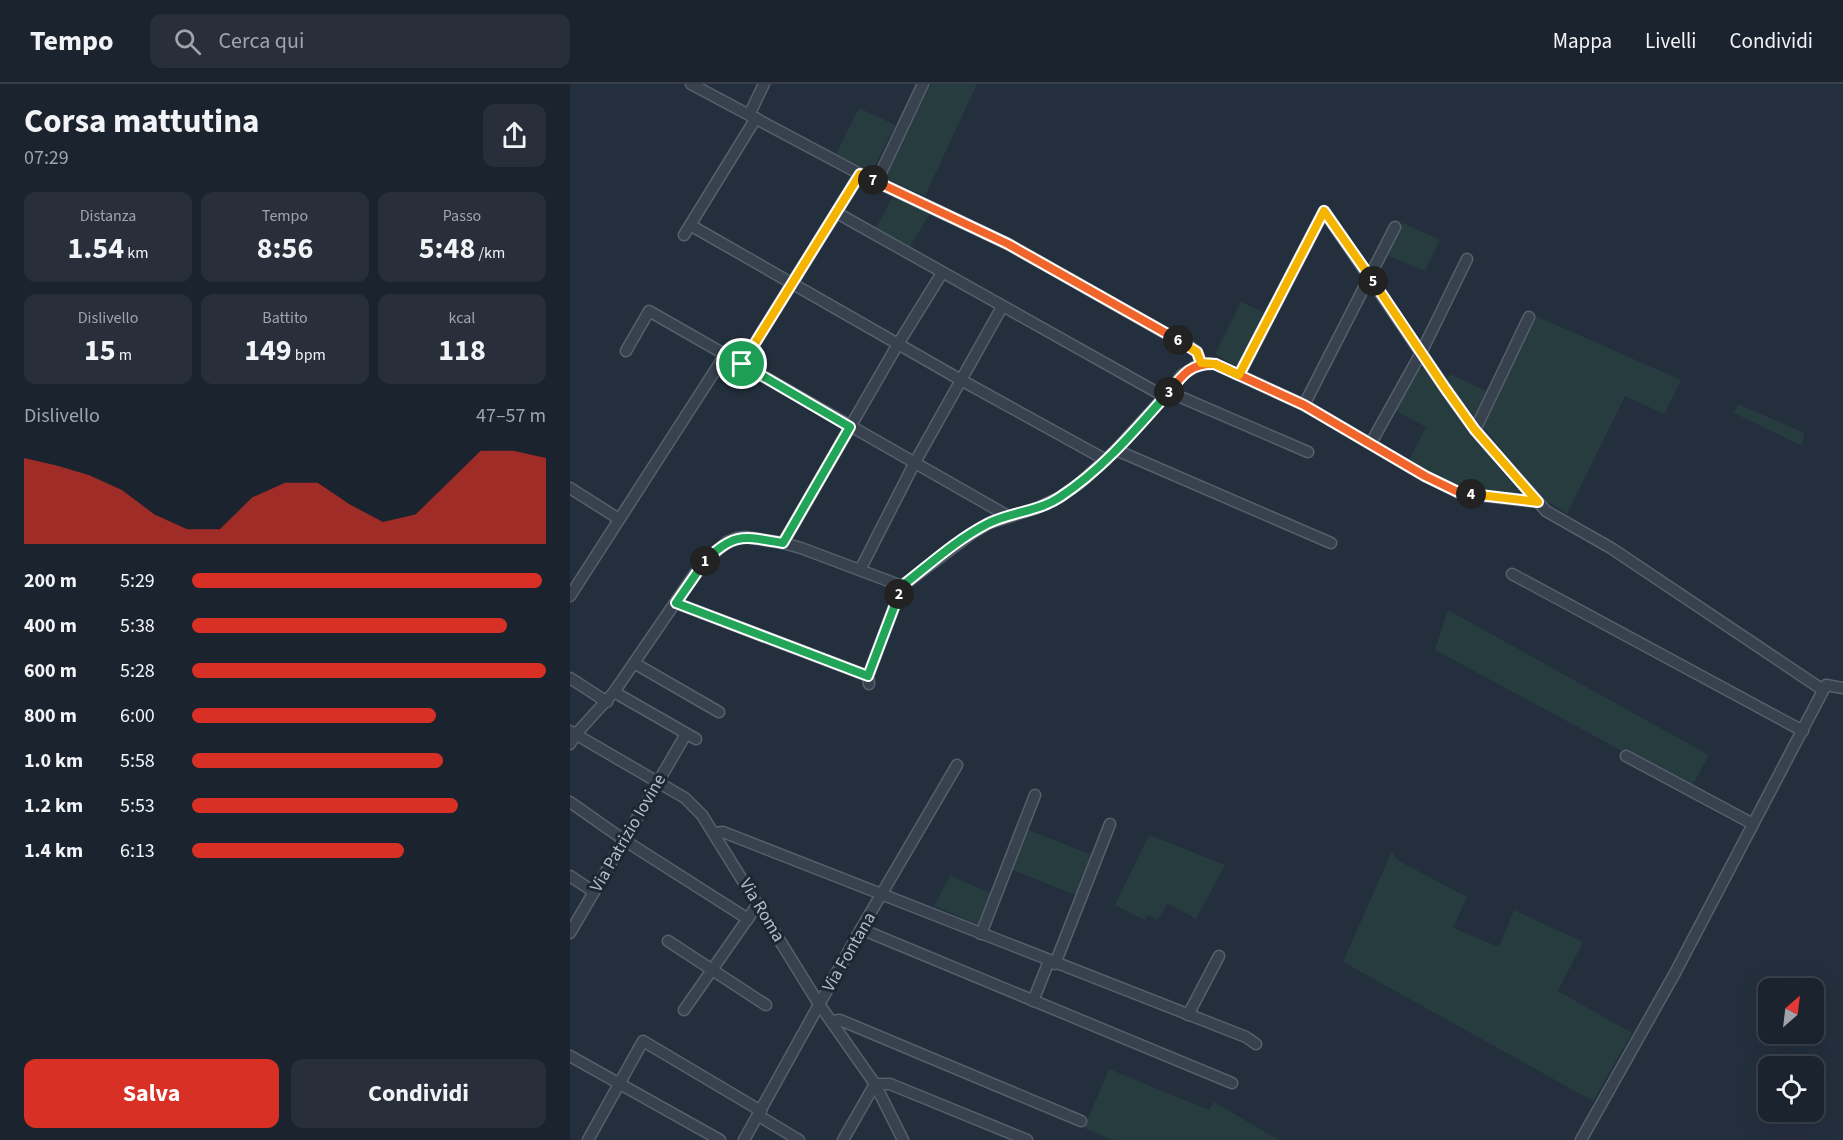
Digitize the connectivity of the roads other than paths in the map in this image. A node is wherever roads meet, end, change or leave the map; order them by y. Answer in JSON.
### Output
{"nodes":[{"id":1,"x":692,"y":84,"type":"edge"},
{"id":2,"x":764,"y":84,"type":"edge"},
{"id":3,"x":923,"y":84,"type":"edge"},
{"id":4,"x":752,"y":116,"type":"junction"},
{"id":5,"x":860,"y":174,"type":"junction"},
{"id":6,"x":877,"y":181,"type":"junction"},
{"id":7,"x":837,"y":213,"type":"junction"},
{"id":8,"x":690,"y":225,"type":"junction"},
{"id":9,"x":1395,"y":227,"type":"dead end"},
{"id":10,"x":684,"y":235,"type":"dead end"},
{"id":11,"x":1467,"y":259,"type":"dead end"},
{"id":12,"x":942,"y":273,"type":"junction"},
{"id":13,"x":1370,"y":276,"type":"junction"},
{"id":14,"x":792,"y":284,"type":"junction"},
{"id":15,"x":1002,"y":307,"type":"junction"},
{"id":16,"x":1529,"y":317,"type":"dead end"},
{"id":17,"x":898,"y":344,"type":"junction"},
{"id":18,"x":626,"y":351,"type":"dead end"},
{"id":19,"x":1421,"y":353,"type":"junction"},
{"id":20,"x":725,"y":355,"type":"junction"},
{"id":21,"x":1201,"y":363,"type":"junction"},
{"id":22,"x":742,"y":364,"type":"junction"},
{"id":23,"x":1239,"y":375,"type":"junction"},
{"id":24,"x":961,"y":380,"type":"junction"},
{"id":25,"x":1169,"y":392,"type":"junction"},
{"id":26,"x":1304,"y":405,"type":"junction"},
{"id":27,"x":850,"y":427,"type":"junction"},
{"id":28,"x":1475,"y":430,"type":"junction"},
{"id":29,"x":1371,"y":443,"type":"junction"},
{"id":30,"x":1116,"y":450,"type":"junction"},
{"id":31,"x":1308,"y":452,"type":"dead end"},
{"id":32,"x":1106,"y":460,"type":"junction"},
{"id":33,"x":914,"y":464,"type":"junction"},
{"id":34,"x":570,"y":488,"type":"edge"},
{"id":35,"x":1538,"y":502,"type":"junction"},
{"id":36,"x":1008,"y":516,"type":"junction"},
{"id":37,"x":619,"y":519,"type":"junction"},
{"id":38,"x":783,"y":543,"type":"junction"},
{"id":39,"x":1331,"y":543,"type":"dead end"},
{"id":40,"x":860,"y":570,"type":"junction"},
{"id":41,"x":1512,"y":574,"type":"dead end"},
{"id":42,"x":902,"y":586,"type":"junction"},
{"id":43,"x":572,"y":590,"type":"edge"},
{"id":44,"x":676,"y":603,"type":"junction"},
{"id":45,"x":634,"y":663,"type":"junction"},
{"id":46,"x":570,"y":678,"type":"edge"},
{"id":47,"x":1825,"y":688,"type":"junction"},
{"id":48,"x":1843,"y":688,"type":"edge"},
{"id":49,"x":614,"y":692,"type":"junction"},
{"id":50,"x":607,"y":702,"type":"junction"},
{"id":51,"x":719,"y":712,"type":"dead end"},
{"id":52,"x":1803,"y":731,"type":"junction"},
{"id":53,"x":572,"y":737,"type":"edge"},
{"id":54,"x":1626,"y":756,"type":"dead end"},
{"id":55,"x":957,"y":765,"type":"dead end"},
{"id":56,"x":658,"y":782,"type":"junction"},
{"id":57,"x":1035,"y":795,"type":"dead end"},
{"id":58,"x":570,"y":802,"type":"edge"},
{"id":59,"x":1110,"y":824,"type":"dead end"},
{"id":60,"x":1754,"y":824,"type":"junction"},
{"id":61,"x":715,"y":833,"type":"junction"},
{"id":62,"x":624,"y":840,"type":"junction"},
{"id":63,"x":570,"y":876,"type":"edge"},
{"id":64,"x":594,"y":892,"type":"junction"},
{"id":65,"x":883,"y":894,"type":"junction"},
{"id":66,"x":758,"y":904,"type":"junction"},
{"id":67,"x":748,"y":919,"type":"junction"},
{"id":68,"x":861,"y":929,"type":"junction"},
{"id":69,"x":570,"y":933,"type":"edge"},
{"id":70,"x":981,"y":934,"type":"junction"},
{"id":71,"x":668,"y":941,"type":"dead end"},
{"id":72,"x":1219,"y":956,"type":"dead end"},
{"id":73,"x":1052,"y":963,"type":"junction"},
{"id":74,"x":712,"y":970,"type":"junction"},
{"id":75,"x":1033,"y":1001,"type":"junction"},
{"id":76,"x":819,"y":1004,"type":"junction"},
{"id":77,"x":766,"y":1005,"type":"dead end"},
{"id":78,"x":684,"y":1010,"type":"dead end"},
{"id":79,"x":1188,"y":1015,"type":"junction"},
{"id":80,"x":831,"y":1021,"type":"junction"},
{"id":81,"x":1256,"y":1044,"type":"dead end"},
{"id":82,"x":570,"y":1056,"type":"edge"},
{"id":83,"x":619,"y":1083,"type":"junction"},
{"id":84,"x":1233,"y":1083,"type":"dead end"},
{"id":85,"x":875,"y":1084,"type":"junction"},
{"id":86,"x":760,"y":1114,"type":"junction"},
{"id":87,"x":1081,"y":1121,"type":"dead end"},
{"id":88,"x":588,"y":1140,"type":"edge"},
{"id":89,"x":720,"y":1140,"type":"edge"},
{"id":90,"x":744,"y":1140,"type":"edge"},
{"id":91,"x":799,"y":1140,"type":"edge"},
{"id":92,"x":843,"y":1140,"type":"edge"},
{"id":93,"x":903,"y":1140,"type":"edge"},
{"id":94,"x":1027,"y":1140,"type":"edge"},
{"id":95,"x":1581,"y":1140,"type":"edge"}],
"edges":[{"from":1,"to":4,"type":"street"},
{"from":2,"to":4,"type":"street"},
{"from":3,"to":6,"type":"street"},
{"from":4,"to":5,"type":"street"},
{"from":4,"to":8,"type":"street"},
{"from":5,"to":6,"type":"street"},
{"from":5,"to":7,"type":"street"},
{"from":6,"to":21,"type":"street"},
{"from":7,"to":12,"type":"street"},
{"from":7,"to":14,"type":"street"},
{"from":8,"to":10,"type":"street"},
{"from":8,"to":14,"type":"street"},
{"from":9,"to":13,"type":"street"},
{"from":11,"to":19,"type":"street"},
{"from":12,"to":15,"type":"street"},
{"from":12,"to":17,"type":"street"},
{"from":13,"to":19,"type":"street"},
{"from":13,"to":23,"type":"street"},
{"from":13,"to":26,"type":"street"},
{"from":14,"to":17,"type":"street"},
{"from":14,"to":22,"type":"street"},
{"from":15,"to":24,"type":"street"},
{"from":15,"to":25,"type":"street"},
{"from":16,"to":28,"type":"street"},
{"from":17,"to":24,"type":"street"},
{"from":17,"to":27,"type":"street"},
{"from":18,"to":20,"type":"street"},
{"from":19,"to":28,"type":"street"},
{"from":19,"to":29,"type":"street"},
{"from":20,"to":22,"type":"street"},
{"from":20,"to":37,"type":"street"},
{"from":21,"to":23,"type":"street"},
{"from":21,"to":25,"type":"street"},
{"from":22,"to":27,"type":"street"},
{"from":23,"to":26,"type":"street"},
{"from":24,"to":32,"type":"street"},
{"from":24,"to":33,"type":"street"},
{"from":25,"to":30,"type":"street"},
{"from":25,"to":31,"type":"street"},
{"from":26,"to":29,"type":"street"},
{"from":27,"to":33,"type":"street"},
{"from":27,"to":38,"type":"street"},
{"from":28,"to":35,"type":"street"},
{"from":29,"to":35,"type":"street"},
{"from":30,"to":32,"type":"street"},
{"from":30,"to":39,"type":"street"},
{"from":32,"to":36,"type":"street"},
{"from":33,"to":36,"type":"street"},
{"from":33,"to":40,"type":"street"},
{"from":34,"to":37,"type":"street"},
{"from":35,"to":47,"type":"street"},
{"from":36,"to":42,"type":"street"},
{"from":37,"to":43,"type":"street"},
{"from":38,"to":40,"type":"street"},
{"from":38,"to":44,"type":"street"},
{"from":40,"to":42,"type":"street"},
{"from":41,"to":52,"type":"street"},
{"from":42,"to":44,"type":"street"},
{"from":44,"to":45,"type":"street"},
{"from":45,"to":49,"type":"street"},
{"from":45,"to":51,"type":"street"},
{"from":46,"to":50,"type":"street"},
{"from":47,"to":48,"type":"street"},
{"from":47,"to":52,"type":"street"},
{"from":49,"to":50,"type":"street"},
{"from":49,"to":56,"type":"street","name":"Via Patrizio Iovine"},
{"from":50,"to":53,"type":"street"},
{"from":52,"to":60,"type":"street"},
{"from":53,"to":56,"type":"street","name":"Via Roma"},
{"from":54,"to":60,"type":"street"},
{"from":55,"to":65,"type":"street","name":"Via Fontana"},
{"from":56,"to":61,"type":"street","name":"Via Roma"},
{"from":56,"to":62,"type":"street","name":"Via Patrizio Iovine"},
{"from":57,"to":70,"type":"street"},
{"from":58,"to":62,"type":"street"},
{"from":59,"to":73,"type":"street"},
{"from":60,"to":95,"type":"street"},
{"from":61,"to":65,"type":"street"},
{"from":61,"to":66,"type":"street","name":"Via Roma"},
{"from":62,"to":64,"type":"street","name":"Via Patrizio Iovine"},
{"from":62,"to":67,"type":"street"},
{"from":63,"to":64,"type":"street"},
{"from":64,"to":69,"type":"street","name":"Via Patrizio Iovine"},
{"from":65,"to":68,"type":"street","name":"Via Fontana"},
{"from":65,"to":70,"type":"street"},
{"from":66,"to":67,"type":"street"},
{"from":66,"to":76,"type":"street","name":"Via Roma"},
{"from":67,"to":74,"type":"street"},
{"from":68,"to":75,"type":"street"},
{"from":68,"to":76,"type":"street","name":"Via Fontana"},
{"from":70,"to":73,"type":"street"},
{"from":71,"to":74,"type":"street"},
{"from":72,"to":79,"type":"street"},
{"from":73,"to":75,"type":"street"},
{"from":73,"to":79,"type":"street"},
{"from":74,"to":77,"type":"street"},
{"from":74,"to":78,"type":"street"},
{"from":75,"to":84,"type":"street"},
{"from":76,"to":80,"type":"street","name":"Via Roma"},
{"from":76,"to":86,"type":"street","name":"Via Fontana"},
{"from":79,"to":81,"type":"street"},
{"from":80,"to":85,"type":"street","name":"Via Roma"},
{"from":80,"to":87,"type":"street"},
{"from":82,"to":83,"type":"street"},
{"from":83,"to":86,"type":"street"},
{"from":83,"to":88,"type":"street"},
{"from":83,"to":89,"type":"street"},
{"from":85,"to":92,"type":"street"},
{"from":85,"to":93,"type":"street","name":"Via Roma"},
{"from":85,"to":94,"type":"street"},
{"from":86,"to":90,"type":"street","name":"Via Fontana"},
{"from":86,"to":91,"type":"street"}]}
